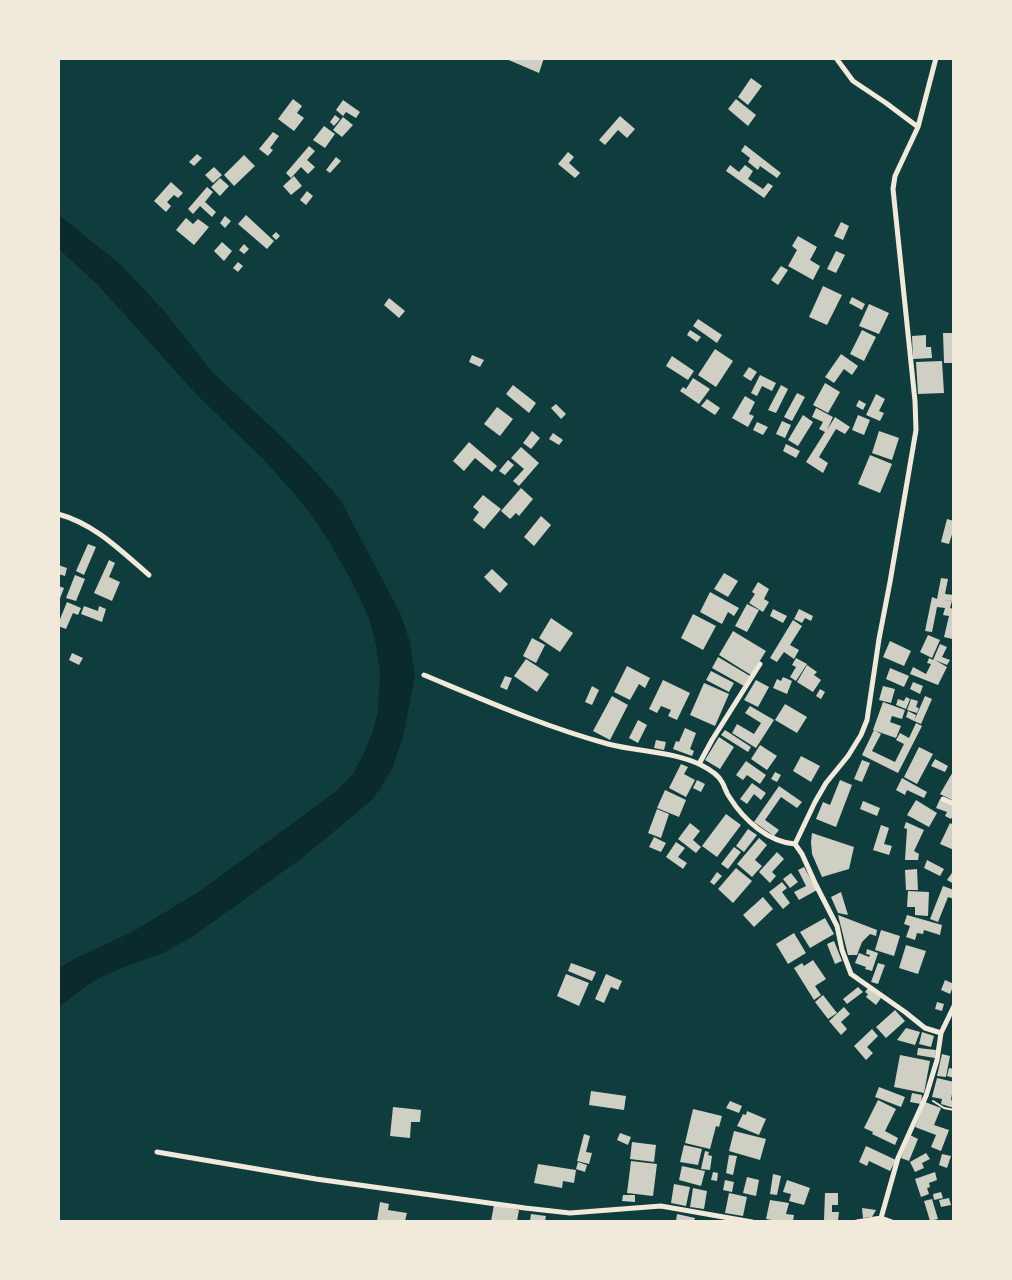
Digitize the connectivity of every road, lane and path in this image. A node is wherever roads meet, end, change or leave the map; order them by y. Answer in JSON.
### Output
{"nodes":[{"id":1,"x":836,"y":58,"type":"edge"},
{"id":2,"x":936,"y":58,"type":"edge"},
{"id":3,"x":918,"y":127,"type":"junction"},
{"id":4,"x":58,"y":514,"type":"edge"},
{"id":5,"x":149,"y":575,"type":"dead end"},
{"id":6,"x":760,"y":664,"type":"dead end"},
{"id":7,"x":424,"y":675,"type":"dead end"},
{"id":8,"x":699,"y":764,"type":"junction"},
{"id":9,"x":943,"y":799,"type":"dead end"},
{"id":10,"x":954,"y":804,"type":"edge"},
{"id":11,"x":795,"y":844,"type":"junction"},
{"id":12,"x":954,"y":1006,"type":"edge"},
{"id":13,"x":941,"y":1033,"type":"junction"},
{"id":14,"x":926,"y":1096,"type":"junction"},
{"id":15,"x":954,"y":1110,"type":"edge"},
{"id":16,"x":157,"y":1152,"type":"dead end"},
{"id":17,"x":570,"y":1213,"type":"junction"},
{"id":18,"x":881,"y":1218,"type":"junction"},
{"id":19,"x":570,"y":1221,"type":"edge"},
{"id":20,"x":752,"y":1221,"type":"edge"},
{"id":21,"x":857,"y":1221,"type":"edge"},
{"id":22,"x":892,"y":1221,"type":"edge"}],
"edges":[{"from":1,"to":3,"type":"street"},
{"from":2,"to":3,"type":"street"},
{"from":3,"to":11,"type":"street"},
{"from":4,"to":5,"type":"street"},
{"from":6,"to":8,"type":"street"},
{"from":7,"to":8,"type":"street"},
{"from":8,"to":11,"type":"street"},
{"from":9,"to":10,"type":"street"},
{"from":11,"to":13,"type":"street"},
{"from":12,"to":13,"type":"street"},
{"from":13,"to":14,"type":"street"},
{"from":14,"to":15,"type":"path"},
{"from":14,"to":18,"type":"street"},
{"from":16,"to":17,"type":"street"},
{"from":17,"to":19,"type":"street"},
{"from":17,"to":20,"type":"street"},
{"from":18,"to":21,"type":"street"},
{"from":18,"to":22,"type":"street"}]}
